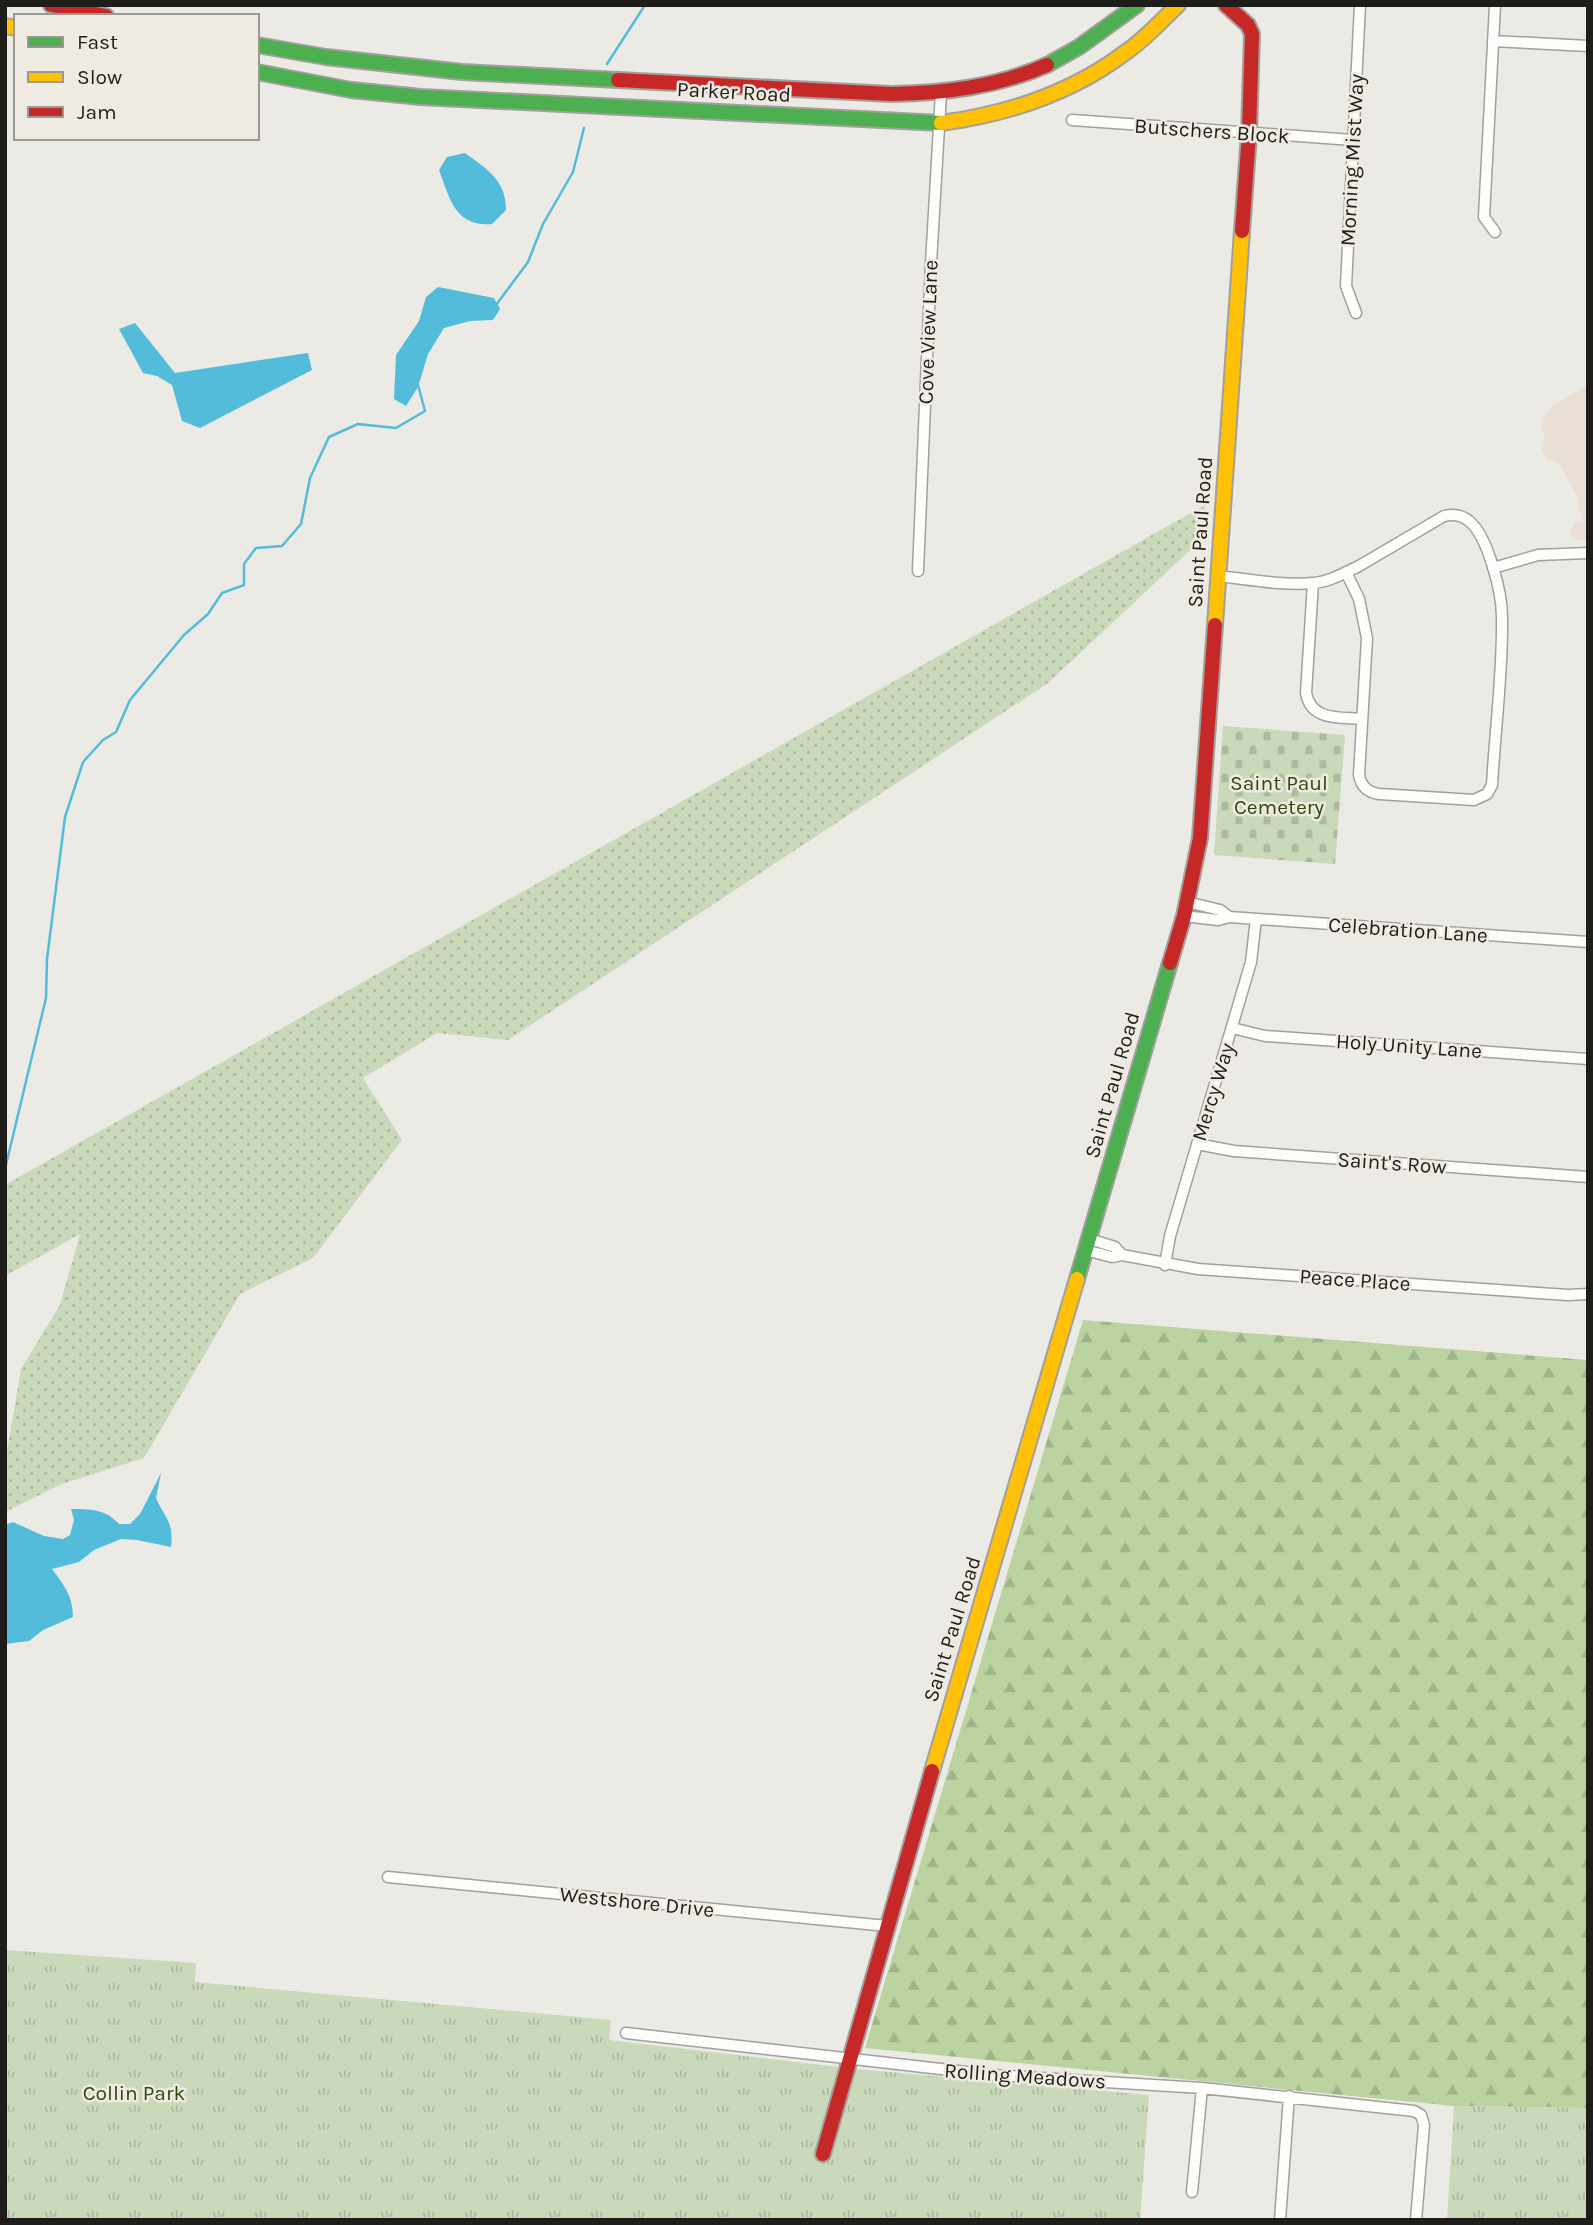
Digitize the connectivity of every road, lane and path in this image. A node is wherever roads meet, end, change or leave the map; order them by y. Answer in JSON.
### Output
{"nodes":[{"id":1,"x":51,"y":5,"type":"edge"},
{"id":2,"x":1137,"y":5,"type":"edge"},
{"id":3,"x":1178,"y":5,"type":"edge"},
{"id":4,"x":1226,"y":5,"type":"edge"},
{"id":5,"x":1360,"y":5,"type":"edge"},
{"id":6,"x":1495,"y":5,"type":"edge"},
{"id":7,"x":96,"y":14,"type":"edge"},
{"id":8,"x":1493,"y":41,"type":"junction"},
{"id":9,"x":259,"y":45,"type":"edge"},
{"id":10,"x":1588,"y":46,"type":"edge"},
{"id":11,"x":259,"y":72,"type":"edge"},
{"id":12,"x":941,"y":93,"type":"junction"},
{"id":13,"x":1072,"y":120,"type":"dead end"},
{"id":14,"x":940,"y":124,"type":"junction"},
{"id":15,"x":1249,"y":134,"type":"junction"},
{"id":16,"x":1353,"y":140,"type":"junction"},
{"id":17,"x":1495,"y":233,"type":"dead end"},
{"id":18,"x":1356,"y":313,"type":"dead end"},
{"id":19,"x":1588,"y":553,"type":"edge"},
{"id":20,"x":1493,"y":568,"type":"junction"},
{"id":21,"x":918,"y":571,"type":"dead end"},
{"id":22,"x":1346,"y":572,"type":"junction"},
{"id":23,"x":1218,"y":576,"type":"junction"},
{"id":24,"x":1313,"y":583,"type":"junction"},
{"id":25,"x":1362,"y":719,"type":"junction"},
{"id":26,"x":1186,"y":909,"type":"junction"},
{"id":27,"x":1256,"y":919,"type":"junction"},
{"id":28,"x":1588,"y":942,"type":"edge"},
{"id":29,"x":1232,"y":1028,"type":"junction"},
{"id":30,"x":1588,"y":1059,"type":"edge"},
{"id":31,"x":1197,"y":1144,"type":"junction"},
{"id":32,"x":1588,"y":1177,"type":"edge"},
{"id":33,"x":1087,"y":1245,"type":"junction"},
{"id":34,"x":1165,"y":1265,"type":"junction"},
{"id":35,"x":1588,"y":1294,"type":"edge"},
{"id":36,"x":388,"y":1877,"type":"dead end"},
{"id":37,"x":887,"y":1926,"type":"junction"},
{"id":38,"x":626,"y":2033,"type":"dead end"},
{"id":39,"x":851,"y":2057,"type":"junction"},
{"id":40,"x":1202,"y":2088,"type":"junction"},
{"id":41,"x":1289,"y":2096,"type":"junction"},
{"id":42,"x":823,"y":2154,"type":"dead end"},
{"id":43,"x":1192,"y":2192,"type":"dead end"},
{"id":44,"x":1280,"y":2220,"type":"edge"},
{"id":45,"x":1416,"y":2220,"type":"edge"}],
"edges":[{"from":1,"to":7,"type":"street"},
{"from":2,"to":12,"type":"street","name":"Parker Road"},
{"from":3,"to":14,"type":"street","name":"Parker Road"},
{"from":4,"to":15,"type":"street","name":"Saint Paul Road"},
{"from":5,"to":16,"type":"street","name":"Morning Mist Way"},
{"from":6,"to":8,"type":"street"},
{"from":8,"to":10,"type":"street"},
{"from":8,"to":17,"type":"street"},
{"from":9,"to":12,"type":"street","name":"Parker Road"},
{"from":11,"to":14,"type":"street","name":"Parker Road"},
{"from":12,"to":14,"type":"street","name":"Cove View Lane"},
{"from":13,"to":15,"type":"street","name":"Butschers Block"},
{"from":14,"to":21,"type":"street","name":"Cove View Lane"},
{"from":15,"to":16,"type":"street","name":"Butschers Block"},
{"from":15,"to":23,"type":"street","name":"Saint Paul Road"},
{"from":16,"to":18,"type":"street","name":"Morning Mist Way"},
{"from":19,"to":20,"type":"street"},
{"from":20,"to":22,"type":"street"},
{"from":20,"to":25,"type":"street"},
{"from":22,"to":24,"type":"street"},
{"from":22,"to":25,"type":"street"},
{"from":23,"to":24,"type":"street"},
{"from":23,"to":26,"type":"street","name":"Saint Paul Road"},
{"from":24,"to":25,"type":"street"},
{"from":26,"to":27,"type":"street","name":"Celebration Lane"},
{"from":26,"to":33,"type":"street","name":"Saint Paul Road"},
{"from":27,"to":28,"type":"street","name":"Celebration Lane"},
{"from":27,"to":29,"type":"street","name":"Mercy Way"},
{"from":29,"to":30,"type":"street","name":"Holy Unity Lane"},
{"from":29,"to":31,"type":"street","name":"Mercy Way"},
{"from":31,"to":32,"type":"street","name":"Saint's Row"},
{"from":31,"to":34,"type":"street","name":"Mercy Way"},
{"from":33,"to":34,"type":"street","name":"Peace Place"},
{"from":33,"to":37,"type":"street","name":"Saint Paul Road"},
{"from":34,"to":35,"type":"street","name":"Peace Place"},
{"from":36,"to":37,"type":"street","name":"Westshore Drive"},
{"from":37,"to":39,"type":"street","name":"Saint Paul Road"},
{"from":38,"to":39,"type":"street","name":"Rolling Meadows"},
{"from":39,"to":40,"type":"street","name":"Rolling Meadows"},
{"from":39,"to":42,"type":"street","name":"Saint Paul Road"},
{"from":40,"to":41,"type":"street","name":"Rolling Meadows"},
{"from":40,"to":43,"type":"street"},
{"from":41,"to":44,"type":"street"},
{"from":41,"to":45,"type":"street","name":"Rolling Meadows"}]}
